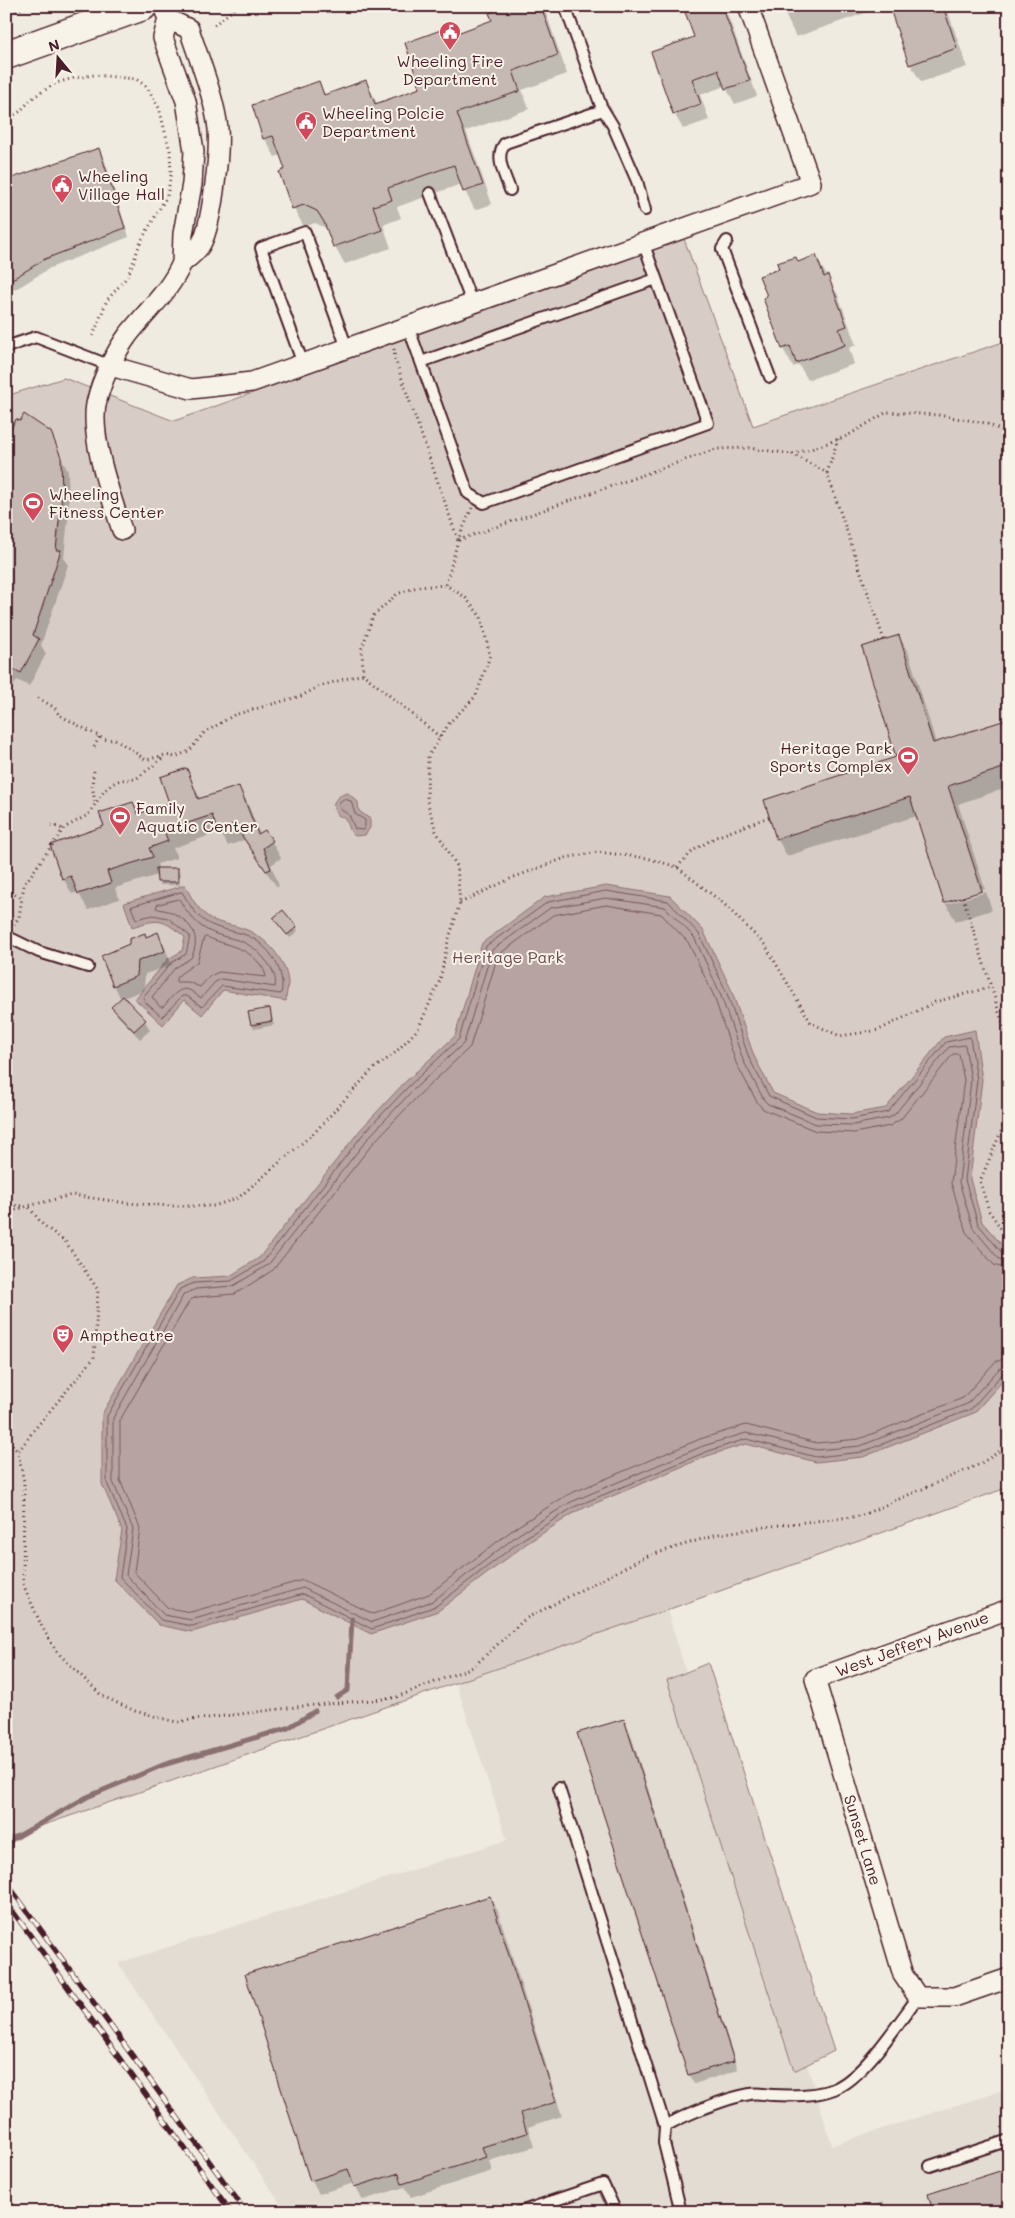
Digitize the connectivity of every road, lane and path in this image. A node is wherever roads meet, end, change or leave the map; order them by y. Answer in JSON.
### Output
{"nodes":[{"id":1,"x":29,"y":6,"type":"edge"},
{"id":2,"x":143,"y":6,"type":"edge"},
{"id":3,"x":238,"y":6,"type":"edge"},
{"id":4,"x":565,"y":6,"type":"edge"},
{"id":5,"x":748,"y":6,"type":"edge"},
{"id":6,"x":165,"y":13,"type":"edge"},
{"id":7,"x":6,"y":14,"type":"edge"},
{"id":8,"x":214,"y":25,"type":"dead end"},
{"id":9,"x":6,"y":55,"type":"edge"},
{"id":10,"x":603,"y":110,"type":"junction"},
{"id":11,"x":6,"y":120,"type":"edge"},
{"id":12,"x":510,"y":190,"type":"dead end"},
{"id":13,"x":430,"y":193,"type":"dead end"},
{"id":14,"x":645,"y":210,"type":"dead end"},
{"id":15,"x":727,"y":241,"type":"dead end"},
{"id":16,"x":643,"y":242,"type":"junction"},
{"id":17,"x":182,"y":263,"type":"junction"},
{"id":18,"x":656,"y":279,"type":"junction"},
{"id":19,"x":472,"y":303,"type":"junction"},
{"id":20,"x":408,"y":326,"type":"junction"},
{"id":21,"x":92,"y":336,"type":"dead end"},
{"id":22,"x":394,"y":346,"type":"dead end"},
{"id":23,"x":6,"y":347,"type":"edge"},
{"id":24,"x":347,"y":348,"type":"junction"},
{"id":25,"x":421,"y":362,"type":"junction"},
{"id":26,"x":303,"y":364,"type":"junction"},
{"id":27,"x":111,"y":366,"type":"junction"},
{"id":28,"x":770,"y":377,"type":"dead end"},
{"id":29,"x":1009,"y":434,"type":"edge"},
{"id":30,"x":838,"y":439,"type":"junction"},
{"id":31,"x":792,"y":454,"type":"junction"},
{"id":32,"x":827,"y":473,"type":"junction"},
{"id":33,"x":476,"y":498,"type":"junction"},
{"id":34,"x":122,"y":530,"type":"dead end"},
{"id":35,"x":458,"y":540,"type":"junction"},
{"id":36,"x":446,"y":585,"type":"junction"},
{"id":37,"x":884,"y":640,"type":"dead end"},
{"id":38,"x":363,"y":674,"type":"junction"},
{"id":39,"x":38,"y":698,"type":"dead end"},
{"id":40,"x":100,"y":736,"type":"junction"},
{"id":41,"x":440,"y":737,"type":"junction"},
{"id":42,"x":94,"y":747,"type":"dead end"},
{"id":43,"x":165,"y":755,"type":"junction"},
{"id":44,"x":94,"y":772,"type":"dead end"},
{"id":45,"x":95,"y":804,"type":"junction"},
{"id":46,"x":769,"y":817,"type":"dead end"},
{"id":47,"x":51,"y":825,"type":"dead end"},
{"id":48,"x":63,"y":829,"type":"junction"},
{"id":49,"x":677,"y":868,"type":"junction"},
{"id":50,"x":6,"y":890,"type":"edge"},
{"id":51,"x":963,"y":897,"type":"dead end"},
{"id":52,"x":22,"y":898,"type":"junction"},
{"id":53,"x":460,"y":903,"type":"junction"},
{"id":54,"x":7,"y":936,"type":"edge"},
{"id":55,"x":88,"y":967,"type":"dead end"},
{"id":56,"x":992,"y":987,"type":"junction"},
{"id":57,"x":1009,"y":1044,"type":"edge"},
{"id":58,"x":1009,"y":1113,"type":"edge"},
{"id":59,"x":6,"y":1205,"type":"edge"},
{"id":60,"x":28,"y":1206,"type":"junction"},
{"id":61,"x":6,"y":1213,"type":"edge"},
{"id":62,"x":1009,"y":1240,"type":"edge"},
{"id":63,"x":6,"y":1437,"type":"edge"},
{"id":64,"x":1009,"y":1445,"type":"edge"},
{"id":65,"x":18,"y":1452,"type":"junction"},
{"id":66,"x":1009,"y":1609,"type":"edge"},
{"id":67,"x":815,"y":1679,"type":"joint"},
{"id":68,"x":560,"y":1788,"type":"dead end"},
{"id":69,"x":1009,"y":1978,"type":"edge"},
{"id":70,"x":918,"y":1997,"type":"junction"},
{"id":71,"x":665,"y":2126,"type":"junction"},
{"id":72,"x":1009,"y":2140,"type":"edge"},
{"id":73,"x":930,"y":2166,"type":"dead end"},
{"id":74,"x":520,"y":2212,"type":"edge"},
{"id":75,"x":616,"y":2212,"type":"edge"},
{"id":76,"x":681,"y":2212,"type":"edge"}],
"edges":[{"from":1,"to":7,"type":"path"},
{"from":2,"to":9,"type":"main road"},
{"from":3,"to":8,"type":"path"},
{"from":4,"to":10,"type":"lane"},
{"from":5,"to":16,"type":"street"},
{"from":6,"to":17,"type":"street"},
{"from":6,"to":17,"type":"street"},
{"from":10,"to":12,"type":"lane"},
{"from":10,"to":14,"type":"lane"},
{"from":11,"to":21,"type":"path"},
{"from":13,"to":19,"type":"lane"},
{"from":15,"to":28,"type":"lane"},
{"from":16,"to":18,"type":"lane"},
{"from":16,"to":19,"type":"street"},
{"from":17,"to":27,"type":"street"},
{"from":18,"to":25,"type":"lane"},
{"from":18,"to":33,"type":"lane"},
{"from":19,"to":20,"type":"street"},
{"from":20,"to":24,"type":"street"},
{"from":20,"to":25,"type":"lane"},
{"from":22,"to":35,"type":"path"},
{"from":23,"to":27,"type":"lane"},
{"from":24,"to":26,"type":"street"},
{"from":24,"to":26,"type":"lane"},
{"from":25,"to":33,"type":"lane"},
{"from":26,"to":27,"type":"street"},
{"from":27,"to":34,"type":"street"},
{"from":29,"to":30,"type":"path"},
{"from":30,"to":31,"type":"path"},
{"from":30,"to":32,"type":"path"},
{"from":31,"to":32,"type":"path"},
{"from":31,"to":35,"type":"path"},
{"from":32,"to":37,"type":"path"},
{"from":33,"to":35,"type":"path"},
{"from":35,"to":36,"type":"path"},
{"from":36,"to":38,"type":"path"},
{"from":36,"to":41,"type":"path"},
{"from":38,"to":41,"type":"path"},
{"from":38,"to":43,"type":"path"},
{"from":39,"to":40,"type":"path"},
{"from":40,"to":42,"type":"path"},
{"from":40,"to":43,"type":"path"},
{"from":41,"to":53,"type":"path"},
{"from":43,"to":45,"type":"path"},
{"from":44,"to":45,"type":"path"},
{"from":45,"to":48,"type":"path"},
{"from":46,"to":49,"type":"path"},
{"from":47,"to":48,"type":"path"},
{"from":48,"to":52,"type":"path"},
{"from":49,"to":53,"type":"path"},
{"from":49,"to":56,"type":"path"},
{"from":50,"to":52,"type":"path"},
{"from":51,"to":56,"type":"path"},
{"from":52,"to":54,"type":"path"},
{"from":53,"to":60,"type":"path"},
{"from":54,"to":55,"type":"lane"},
{"from":56,"to":57,"type":"path"},
{"from":58,"to":62,"type":"path"},
{"from":59,"to":60,"type":"path"},
{"from":60,"to":61,"type":"path"},
{"from":60,"to":65,"type":"path"},
{"from":63,"to":65,"type":"path"},
{"from":64,"to":65,"type":"path"},
{"from":66,"to":67,"type":"street","name":"West Jeffery Avenue"},
{"from":67,"to":70,"type":"street","name":"Sunset Lane"},
{"from":68,"to":71,"type":"lane"},
{"from":69,"to":70,"type":"street"},
{"from":70,"to":71,"type":"lane"},
{"from":71,"to":76,"type":"lane"},
{"from":72,"to":73,"type":"lane"},
{"from":74,"to":75,"type":"lane"}]}
